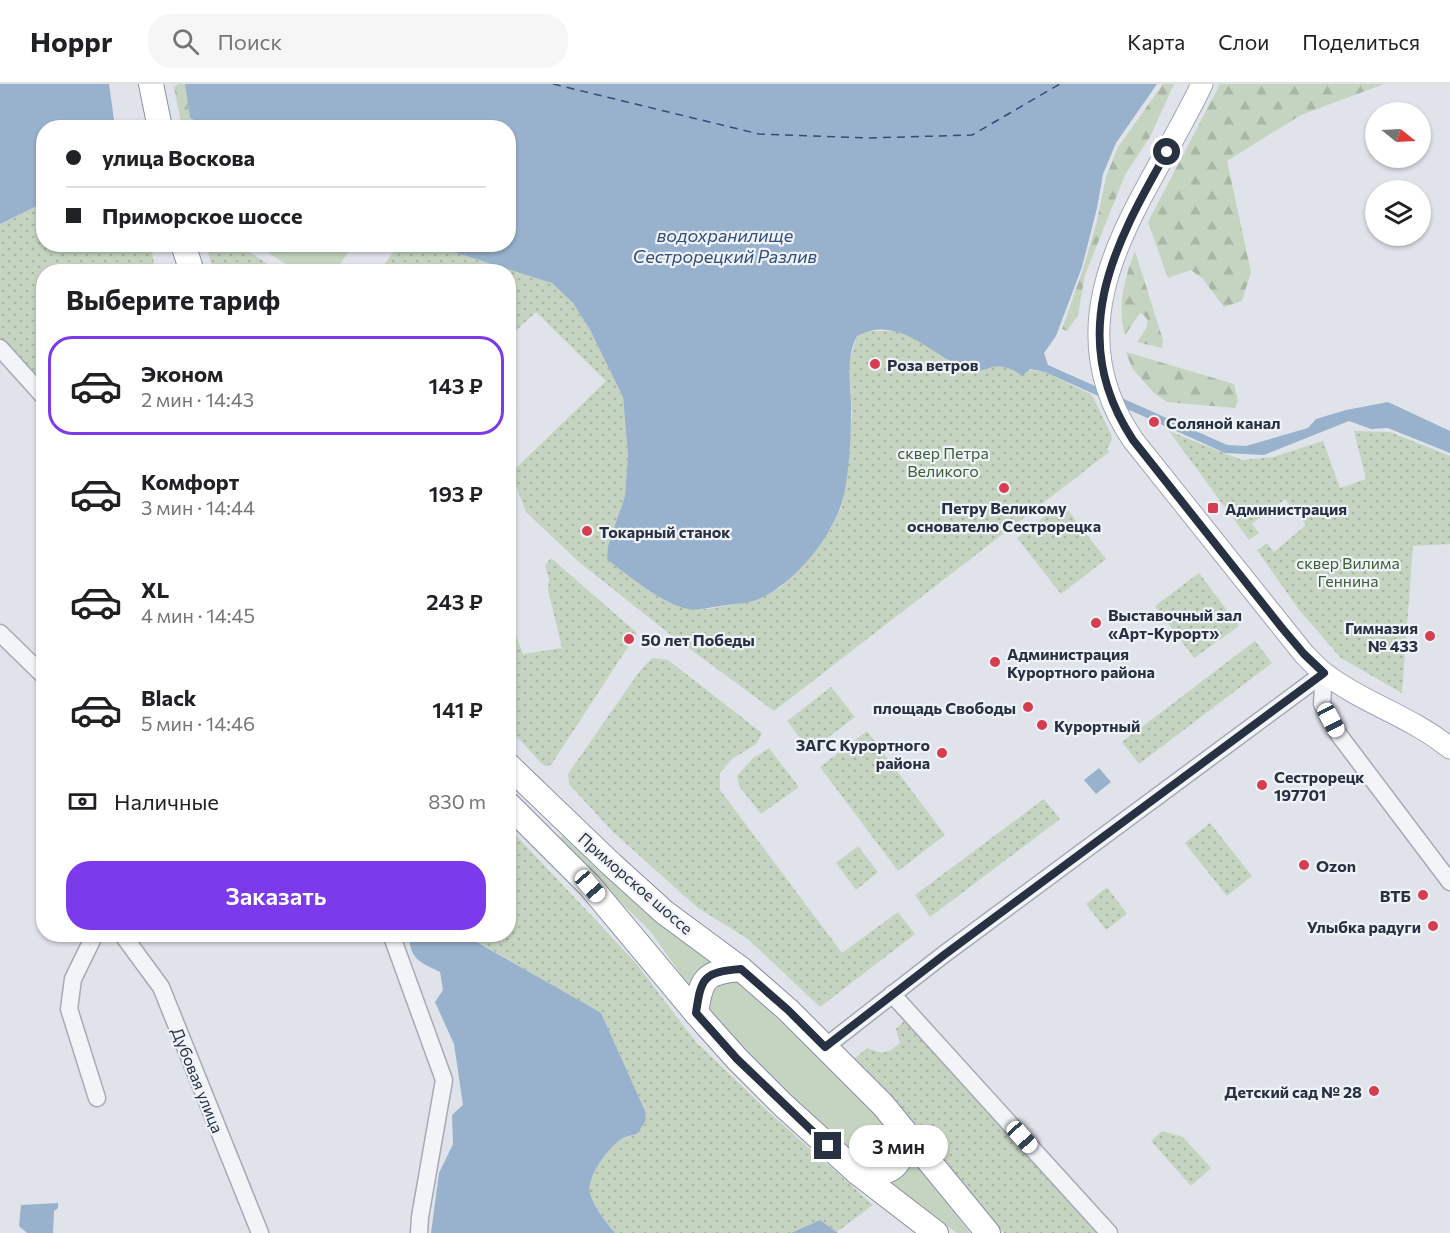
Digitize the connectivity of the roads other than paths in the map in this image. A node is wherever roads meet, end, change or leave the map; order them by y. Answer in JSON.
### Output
{"nodes":[{"id":1,"x":1203,"y":84,"type":"edge"},
{"id":2,"x":145,"y":87,"type":"edge"},
{"id":3,"x":145,"y":120,"type":"edge"},
{"id":4,"x":157,"y":120,"type":"edge"},
{"id":5,"x":0,"y":348,"type":"edge"},
{"id":6,"x":36,"y":388,"type":"edge"},
{"id":7,"x":0,"y":633,"type":"edge"},
{"id":8,"x":36,"y":668,"type":"edge"},
{"id":9,"x":1324,"y":673,"type":"junction"},
{"id":10,"x":1450,"y":748,"type":"edge"},
{"id":11,"x":516,"y":773,"type":"edge"},
{"id":12,"x":516,"y":812,"type":"edge"},
{"id":13,"x":1450,"y":882,"type":"edge"},
{"id":14,"x":91,"y":942,"type":"edge"},
{"id":15,"x":128,"y":942,"type":"edge"},
{"id":16,"x":393,"y":942,"type":"edge"},
{"id":17,"x":741,"y":969,"type":"junction"},
{"id":18,"x":892,"y":994,"type":"junction"},
{"id":19,"x":696,"y":1013,"type":"junction"},
{"id":20,"x":825,"y":1047,"type":"junction"},
{"id":21,"x":98,"y":1098,"type":"dead end"},
{"id":22,"x":910,"y":1137,"type":"junction"},
{"id":23,"x":858,"y":1173,"type":"junction"},
{"id":24,"x":260,"y":1233,"type":"edge"},
{"id":25,"x":419,"y":1233,"type":"edge"},
{"id":26,"x":936,"y":1233,"type":"edge"},
{"id":27,"x":988,"y":1233,"type":"edge"},
{"id":28,"x":1109,"y":1233,"type":"edge"}],
"edges":[{"from":1,"to":9,"type":"main road"},
{"from":2,"to":3,"type":"highway"},
{"from":2,"to":4,"type":"highway"},
{"from":5,"to":6,"type":"street"},
{"from":7,"to":8,"type":"street"},
{"from":9,"to":10,"type":"main road"},
{"from":9,"to":13,"type":"street"},
{"from":9,"to":18,"type":"street"},
{"from":11,"to":17,"type":"highway","name":"Приморское шоссе"},
{"from":12,"to":19,"type":"highway","name":"Приморское шоссе"},
{"from":14,"to":21,"type":"street"},
{"from":15,"to":24,"type":"street","name":"Дубовая улица"},
{"from":16,"to":25,"type":"street"},
{"from":17,"to":19,"type":"highway"},
{"from":17,"to":20,"type":"highway","name":"Приморское шоссе"},
{"from":18,"to":20,"type":"street"},
{"from":18,"to":28,"type":"street"},
{"from":19,"to":23,"type":"highway","name":"Приморское шоссе"},
{"from":20,"to":22,"type":"highway","name":"Приморское шоссе"},
{"from":22,"to":23,"type":"highway"},
{"from":22,"to":27,"type":"highway","name":"Приморское шоссе"},
{"from":23,"to":26,"type":"highway","name":"Приморское шоссе"}]}
